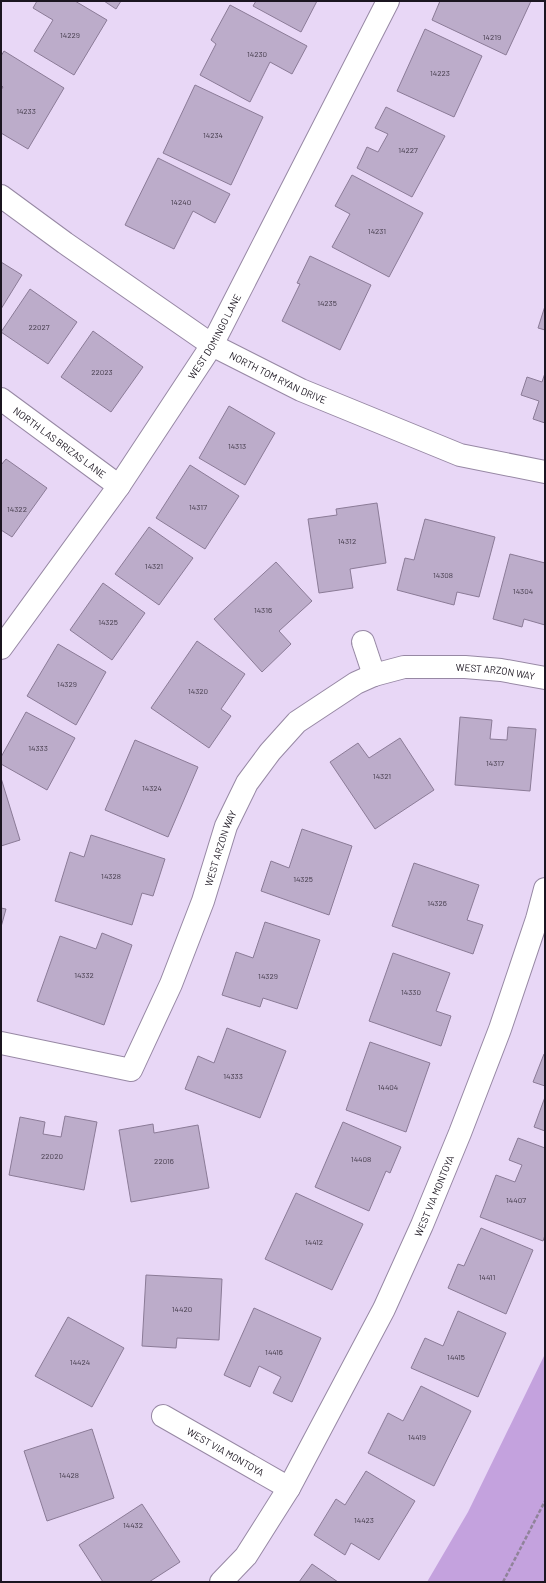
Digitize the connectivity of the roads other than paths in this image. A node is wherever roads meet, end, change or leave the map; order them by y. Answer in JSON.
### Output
{"nodes":[{"id":1,"x":388,"y":1,"type":"edge"},
{"id":2,"x":1,"y":196,"type":"edge"},
{"id":3,"x":212,"y":345,"type":"junction"},
{"id":4,"x":1,"y":399,"type":"edge"},
{"id":5,"x":545,"y":472,"type":"edge"},
{"id":6,"x":119,"y":486,"type":"junction"},
{"id":7,"x":363,"y":642,"type":"dead end"},
{"id":8,"x":1,"y":648,"type":"edge"},
{"id":9,"x":374,"y":675,"type":"junction"},
{"id":10,"x":545,"y":678,"type":"edge"},
{"id":11,"x":545,"y":889,"type":"edge"},
{"id":12,"x":1,"y":1043,"type":"edge"},
{"id":13,"x":163,"y":1416,"type":"dead end"},
{"id":14,"x":289,"y":1488,"type":"junction"},
{"id":15,"x":221,"y":1582,"type":"edge"}],
"edges":[{"from":1,"to":3,"type":"street","name":"WEST DOMINGO LANE"},
{"from":2,"to":3,"type":"street","name":"NORTH TOM RYAN DRIVE"},
{"from":3,"to":5,"type":"street","name":"NORTH TOM RYAN DRIVE"},
{"from":3,"to":6,"type":"street","name":"WEST DOMINGO LANE"},
{"from":4,"to":6,"type":"street","name":"NORTH LAS BRIZAS LANE"},
{"from":6,"to":8,"type":"street","name":"WEST DOMINGO LANE"},
{"from":7,"to":9,"type":"street"},
{"from":9,"to":10,"type":"street","name":"WEST ARZON WAY"},
{"from":9,"to":12,"type":"street","name":"WEST ARZON WAY"},
{"from":11,"to":14,"type":"street","name":"WEST VIA MONTOYA"},
{"from":13,"to":14,"type":"street","name":"WEST VIA MONTOYA"},
{"from":14,"to":15,"type":"street","name":"WEST VIA MONTOYA"}]}
